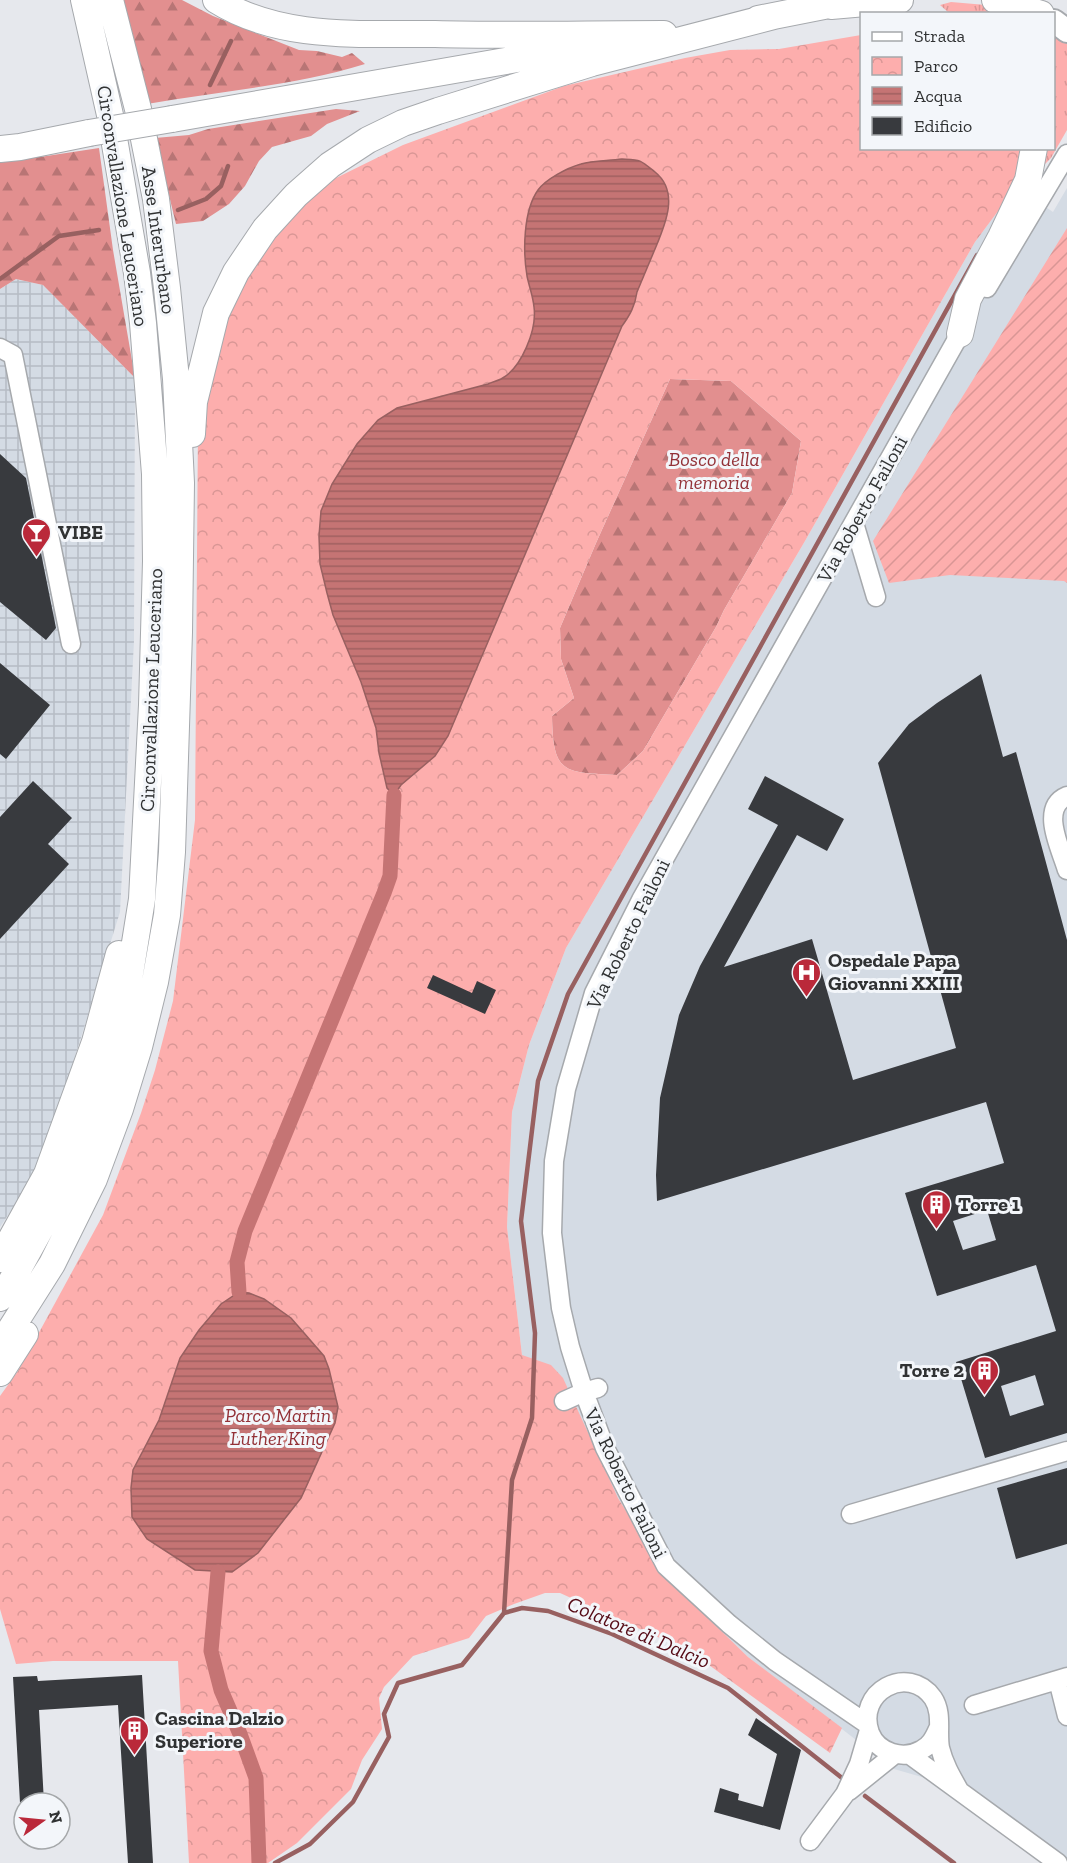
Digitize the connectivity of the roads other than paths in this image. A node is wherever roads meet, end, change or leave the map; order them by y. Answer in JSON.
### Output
{"nodes":[{"id":1,"x":72,"y":0,"type":"edge"},
{"id":2,"x":84,"y":0,"type":"edge"},
{"id":3,"x":110,"y":0,"type":"edge"},
{"id":4,"x":216,"y":0,"type":"edge"},
{"id":5,"x":900,"y":0,"type":"edge"},
{"id":6,"x":995,"y":0,"type":"edge"},
{"id":7,"x":835,"y":3,"type":"edge"},
{"id":8,"x":1036,"y":12,"type":"edge"},
{"id":9,"x":860,"y":14,"type":"edge"},
{"id":10,"x":779,"y":15,"type":"junction"},
{"id":11,"x":664,"y":34,"type":"junction"},
{"id":12,"x":98,"y":57,"type":"junction"},
{"id":13,"x":0,"y":149,"type":"edge"},
{"id":14,"x":1034,"y":150,"type":"edge"},
{"id":15,"x":1066,"y":154,"type":"edge"},
{"id":16,"x":960,"y":334,"type":"junction"},
{"id":17,"x":0,"y":348,"type":"edge"},
{"id":18,"x":181,"y":483,"type":"junction"},
{"id":19,"x":854,"y":523,"type":"junction"},
{"id":20,"x":876,"y":597,"type":"dead end"},
{"id":21,"x":70,"y":644,"type":"dead end"},
{"id":22,"x":1067,"y":796,"type":"edge"},
{"id":23,"x":146,"y":844,"type":"junction"},
{"id":24,"x":1067,"y":870,"type":"edge"},
{"id":25,"x":94,"y":1179,"type":"junction"},
{"id":26,"x":0,"y":1258,"type":"edge"},
{"id":27,"x":0,"y":1298,"type":"edge"},
{"id":28,"x":0,"y":1346,"type":"edge"},
{"id":29,"x":0,"y":1373,"type":"edge"},
{"id":30,"x":591,"y":1390,"type":"junction"},
{"id":31,"x":564,"y":1401,"type":"dead end"},
{"id":32,"x":1067,"y":1451,"type":"edge"},
{"id":33,"x":851,"y":1514,"type":"dead end"},
{"id":34,"x":1062,"y":1679,"type":"edge"},
{"id":35,"x":974,"y":1705,"type":"dead end"},
{"id":36,"x":1067,"y":1716,"type":"edge"},
{"id":37,"x":868,"y":1727,"type":"junction"},
{"id":38,"x":938,"y":1729,"type":"junction"},
{"id":39,"x":902,"y":1754,"type":"junction"},
{"id":40,"x":861,"y":1773,"type":"junction"},
{"id":41,"x":959,"y":1790,"type":"junction"},
{"id":42,"x":810,"y":1841,"type":"dead end"},
{"id":43,"x":1058,"y":1863,"type":"edge"}],
"edges":[{"from":1,"to":12,"type":"highway"},
{"from":2,"to":12,"type":"highway"},
{"from":3,"to":18,"type":"highway","name":"Asse Interurbano"},
{"from":4,"to":11,"type":"highway"},
{"from":5,"to":7,"type":"highway"},
{"from":6,"to":8,"type":"highway"},
{"from":7,"to":10,"type":"highway"},
{"from":9,"to":10,"type":"highway"},
{"from":10,"to":11,"type":"highway"},
{"from":10,"to":18,"type":"highway"},
{"from":11,"to":13,"type":"highway","bridge":true},
{"from":12,"to":23,"type":"highway","name":"Circonvallazione Leuceriano"},
{"from":14,"to":16,"type":"highway"},
{"from":15,"to":16,"type":"street","name":"Via Roberto Failoni"},
{"from":16,"to":19,"type":"street","name":"Via Roberto Failoni"},
{"from":17,"to":21,"type":"street"},
{"from":18,"to":25,"type":"highway","name":"Circonvallazione Leuceriano"},
{"from":19,"to":20,"type":"street"},
{"from":19,"to":30,"type":"street","name":"Via Roberto Failoni"},
{"from":22,"to":24,"type":"street"},
{"from":23,"to":26,"type":"highway"},
{"from":23,"to":27,"type":"highway","name":"Circonvallazione Leuceriano"},
{"from":25,"to":28,"type":"highway"},
{"from":25,"to":29,"type":"highway"},
{"from":30,"to":31,"type":"street"},
{"from":30,"to":37,"type":"street","name":"Via Roberto Failoni"},
{"from":32,"to":33,"type":"street"},
{"from":34,"to":35,"type":"street"},
{"from":34,"to":36,"type":"street"},
{"from":37,"to":38,"type":"street","name":"Via Roberto Failoni"},
{"from":37,"to":39,"type":"street","name":"Via Roberto Failoni"},
{"from":37,"to":40,"type":"street"},
{"from":38,"to":39,"type":"street"},
{"from":38,"to":41,"type":"street","name":"Via Roberto Failoni"},
{"from":39,"to":40,"type":"street"},
{"from":39,"to":41,"type":"street","name":"Via Roberto Failoni"},
{"from":40,"to":42,"type":"street"},
{"from":41,"to":43,"type":"street","name":"Via Roberto Failoni"}]}
